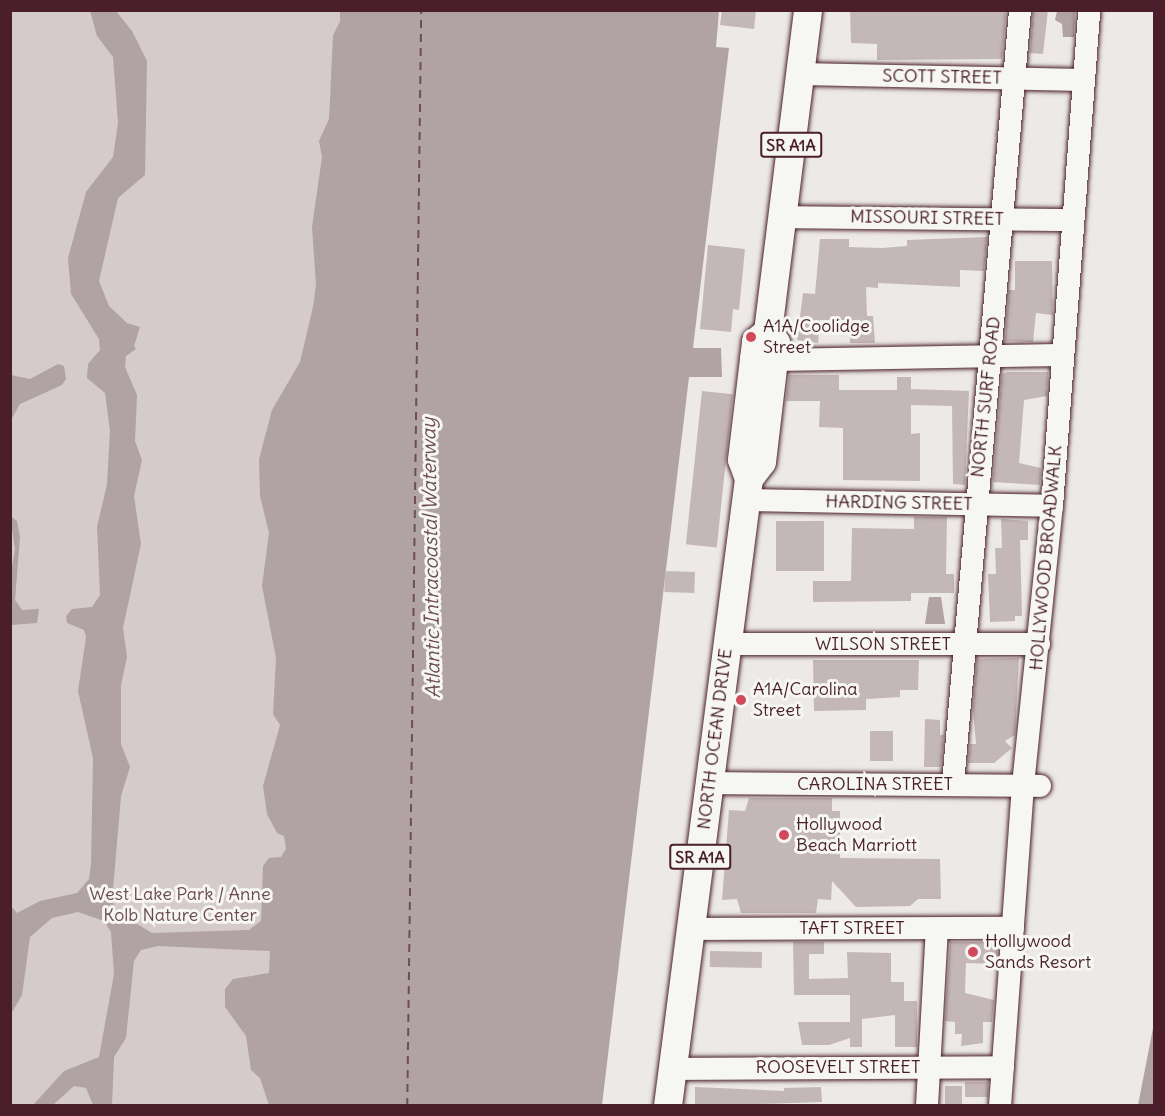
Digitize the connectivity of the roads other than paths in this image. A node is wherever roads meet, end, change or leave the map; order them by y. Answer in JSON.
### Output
{"nodes":[{"id":1,"x":808,"y":10,"type":"edge"},
{"id":2,"x":1020,"y":10,"type":"edge"},
{"id":3,"x":1089,"y":10,"type":"edge"},
{"id":4,"x":800,"y":74,"type":"junction"},
{"id":5,"x":1015,"y":79,"type":"junction"},
{"id":6,"x":1083,"y":80,"type":"junction"},
{"id":7,"x":781,"y":217,"type":"junction"},
{"id":8,"x":1004,"y":219,"type":"junction"},
{"id":9,"x":1073,"y":220,"type":"junction"},
{"id":10,"x":768,"y":332,"type":"junction"},
{"id":11,"x":1062,"y":355,"type":"junction"},
{"id":12,"x":990,"y":356,"type":"junction"},
{"id":13,"x":774,"y":360,"type":"junction"},
{"id":14,"x":748,"y":490,"type":"junction"},
{"id":15,"x":975,"y":505,"type":"junction"},
{"id":16,"x":1052,"y":506,"type":"junction"},
{"id":17,"x":964,"y":643,"type":"junction"},
{"id":18,"x":728,"y":644,"type":"junction"},
{"id":19,"x":1040,"y":644,"type":"junction"},
{"id":20,"x":710,"y":783,"type":"junction"},
{"id":21,"x":953,"y":784,"type":"junction"},
{"id":22,"x":1032,"y":785,"type":"junction"},
{"id":23,"x":937,"y":928,"type":"junction"},
{"id":24,"x":1013,"y":928,"type":"junction"},
{"id":25,"x":691,"y":929,"type":"junction"},
{"id":26,"x":930,"y":1067,"type":"junction"},
{"id":27,"x":1003,"y":1067,"type":"junction"},
{"id":28,"x":673,"y":1069,"type":"junction"},
{"id":29,"x":668,"y":1106,"type":"edge"},
{"id":30,"x":927,"y":1106,"type":"edge"},
{"id":31,"x":1000,"y":1106,"type":"edge"}],
"edges":[{"from":1,"to":4,"type":"main road","name":"NORTH OCEAN DRIVE","number":"SR A1A"},
{"from":2,"to":5,"type":"street","name":"NORTH SURF ROAD"},
{"from":3,"to":6,"type":"street","name":"HOLLYWOOD BROADWALK"},
{"from":4,"to":5,"type":"street","name":"SCOTT STREET"},
{"from":4,"to":7,"type":"main road","name":"NORTH OCEAN DRIVE","number":"SR A1A"},
{"from":5,"to":6,"type":"street","name":"SCOTT STREET"},
{"from":5,"to":8,"type":"street","name":"NORTH SURF ROAD"},
{"from":6,"to":9,"type":"street","name":"HOLLYWOOD BROADWALK"},
{"from":7,"to":8,"type":"street","name":"MISSOURI STREET"},
{"from":7,"to":10,"type":"main road","name":"NORTH OCEAN DRIVE","number":"SR A1A"},
{"from":8,"to":9,"type":"street","name":"MISSOURI STREET"},
{"from":8,"to":12,"type":"street","name":"NORTH SURF ROAD"},
{"from":9,"to":11,"type":"street","name":"HOLLYWOOD BROADWALK"},
{"from":10,"to":13,"type":"main road","name":"NORTH OCEAN DRIVE","number":"SR A1A"},
{"from":10,"to":14,"type":"main road","name":"NORTH OCEAN DRIVE","number":"SR A1A"},
{"from":11,"to":12,"type":"street"},
{"from":11,"to":16,"type":"street","name":"HOLLYWOOD BROADWALK"},
{"from":12,"to":13,"type":"street"},
{"from":12,"to":15,"type":"street","name":"NORTH SURF ROAD"},
{"from":13,"to":14,"type":"main road","name":"NORTH OCEAN DRIVE","number":"SR A1A"},
{"from":14,"to":15,"type":"street","name":"HARDING STREET"},
{"from":14,"to":18,"type":"main road","name":"NORTH OCEAN DRIVE","number":"SR A1A"},
{"from":15,"to":16,"type":"street","name":"HARDING STREET"},
{"from":15,"to":17,"type":"street","name":"NORTH SURF ROAD"},
{"from":16,"to":19,"type":"street","name":"HOLLYWOOD BROADWALK"},
{"from":17,"to":18,"type":"street","name":"WILSON STREET"},
{"from":17,"to":19,"type":"street","name":"WILSON STREET"},
{"from":17,"to":21,"type":"street","name":"NORTH SURF ROAD"},
{"from":18,"to":20,"type":"main road","name":"NORTH OCEAN DRIVE","number":"SR A1A"},
{"from":19,"to":22,"type":"street","name":"HOLLYWOOD BROADWALK"},
{"from":20,"to":21,"type":"street","name":"CAROLINA STREET"},
{"from":20,"to":25,"type":"main road","name":"NORTH OCEAN DRIVE","number":"SR A1A"},
{"from":21,"to":22,"type":"street","name":"CAROLINA STREET"},
{"from":22,"to":24,"type":"street","name":"HOLLYWOOD BROADWALK"},
{"from":23,"to":24,"type":"street","name":"TAFT STREET"},
{"from":23,"to":25,"type":"street","name":"TAFT STREET"},
{"from":23,"to":26,"type":"street"},
{"from":24,"to":27,"type":"street","name":"HOLLYWOOD BROADWALK"},
{"from":25,"to":28,"type":"main road","name":"NORTH OCEAN DRIVE","number":"SR A1A"},
{"from":26,"to":27,"type":"street","name":"ROOSEVELT STREET"},
{"from":26,"to":28,"type":"street","name":"ROOSEVELT STREET"},
{"from":26,"to":30,"type":"street"},
{"from":27,"to":31,"type":"street","name":"HOLLYWOOD BROADWALK"},
{"from":28,"to":29,"type":"main road","name":"NORTH OCEAN DRIVE","number":"SR A1A"}]}
